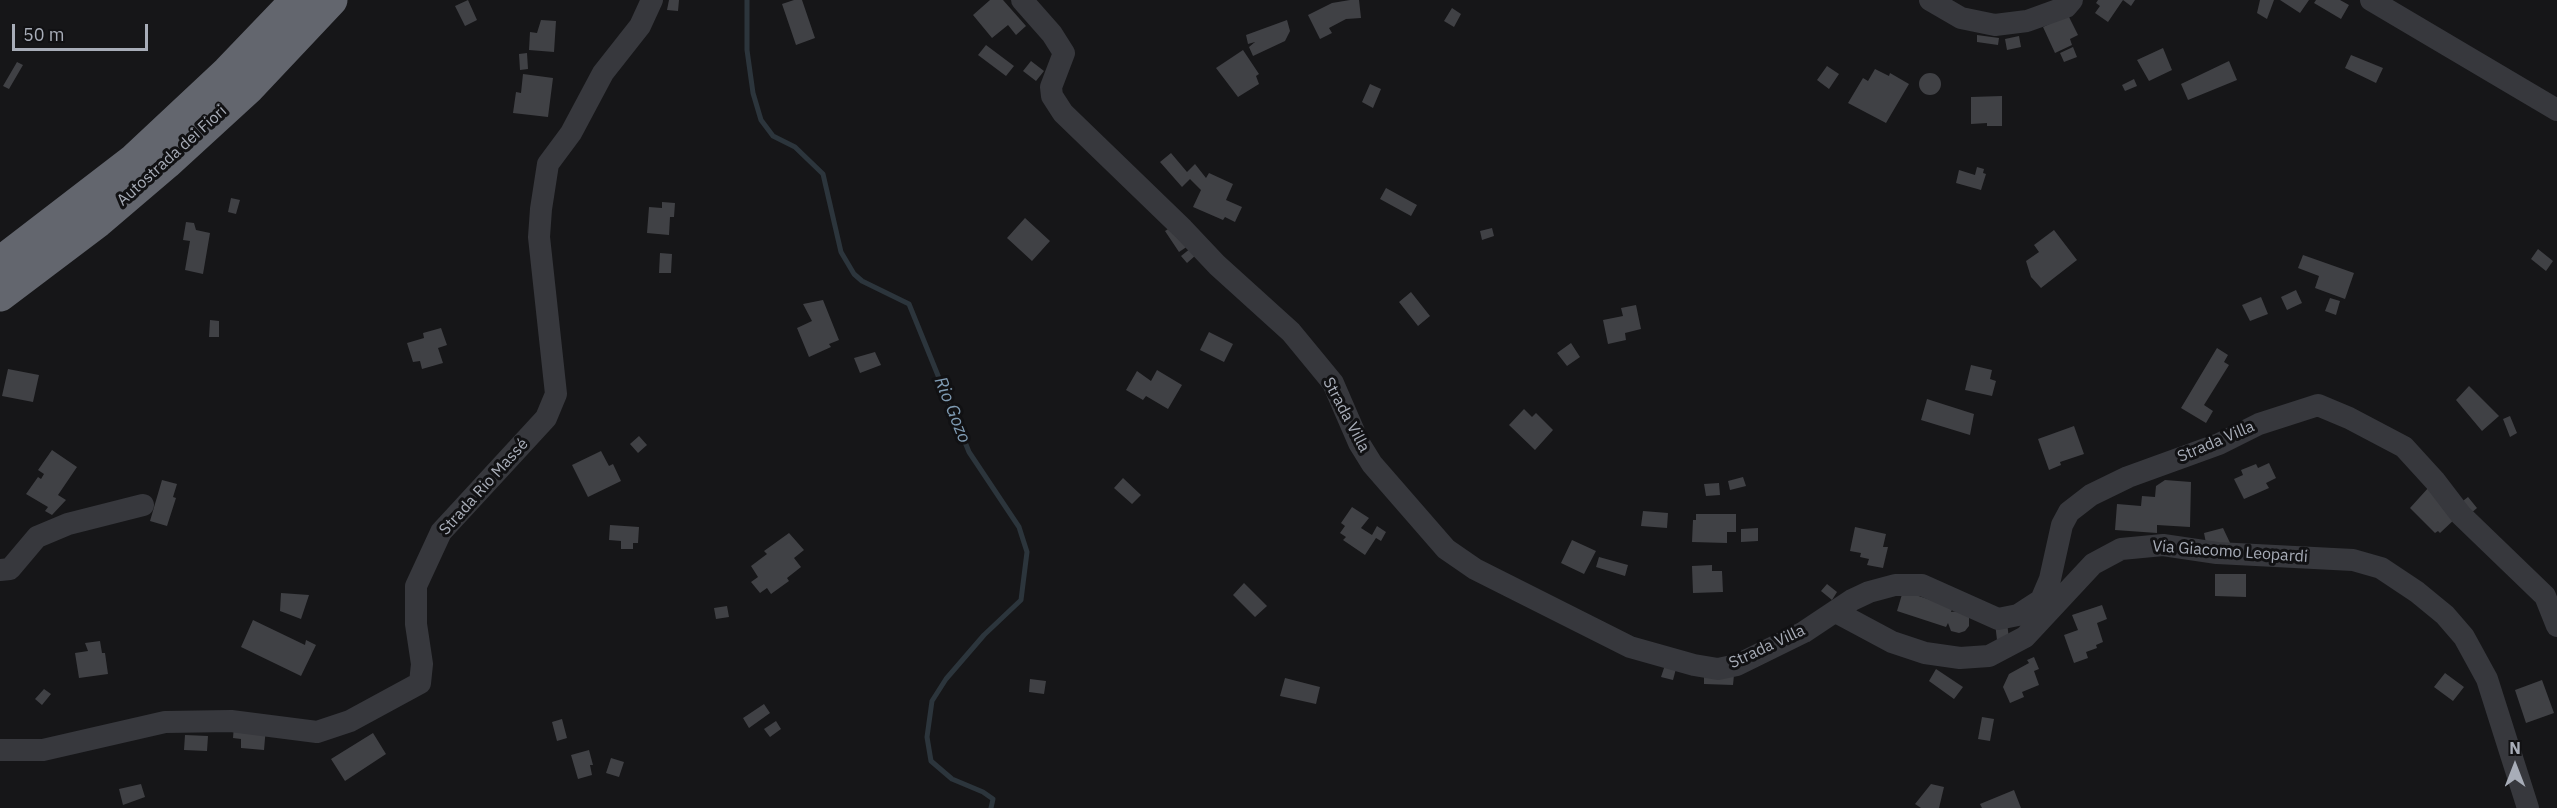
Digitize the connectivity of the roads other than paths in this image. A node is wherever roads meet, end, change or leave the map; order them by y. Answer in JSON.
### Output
{"nodes":[{"id":1,"x":297,"y":0,"type":"edge"},
{"id":2,"x":331,"y":0,"type":"edge"},
{"id":3,"x":652,"y":0,"type":"edge"},
{"id":4,"x":1022,"y":0,"type":"edge"},
{"id":5,"x":1930,"y":0,"type":"edge"},
{"id":6,"x":2072,"y":0,"type":"edge"},
{"id":7,"x":2371,"y":0,"type":"edge"},
{"id":8,"x":238,"y":80,"type":"junction"},
{"id":9,"x":2557,"y":110,"type":"edge"},
{"id":10,"x":0,"y":263,"type":"edge"},
{"id":11,"x":0,"y":296,"type":"edge"},
{"id":12,"x":143,"y":505,"type":"dead end"},
{"id":13,"x":0,"y":570,"type":"edge"},
{"id":14,"x":2040,"y":609,"type":"junction"},
{"id":15,"x":1836,"y":612,"type":"junction"},
{"id":16,"x":2557,"y":626,"type":"edge"},
{"id":17,"x":0,"y":750,"type":"edge"},
{"id":18,"x":2528,"y":808,"type":"edge"}],
"edges":[{"from":1,"to":8,"type":"highway","name":"Autostrada dei Fiori"},
{"from":2,"to":8,"type":"highway","name":"Autostrada dei Fiori"},
{"from":3,"to":17,"type":"street","name":"Strada Rio Massé"},
{"from":4,"to":15,"type":"street","name":"Strada Villa"},
{"from":5,"to":6,"type":"street"},
{"from":7,"to":9,"type":"street"},
{"from":8,"to":10,"type":"highway","name":"Autostrada dei Fiori"},
{"from":8,"to":11,"type":"highway","name":"Autostrada dei Fiori"},
{"from":12,"to":13,"type":"street"},
{"from":14,"to":15,"type":"street","name":"Strada Villa"},
{"from":14,"to":15,"type":"street","name":"Via Giacomo Leopardi"},
{"from":14,"to":16,"type":"street","name":"Strada Villa"},
{"from":14,"to":18,"type":"street","name":"Via Giacomo Leopardi"}]}
